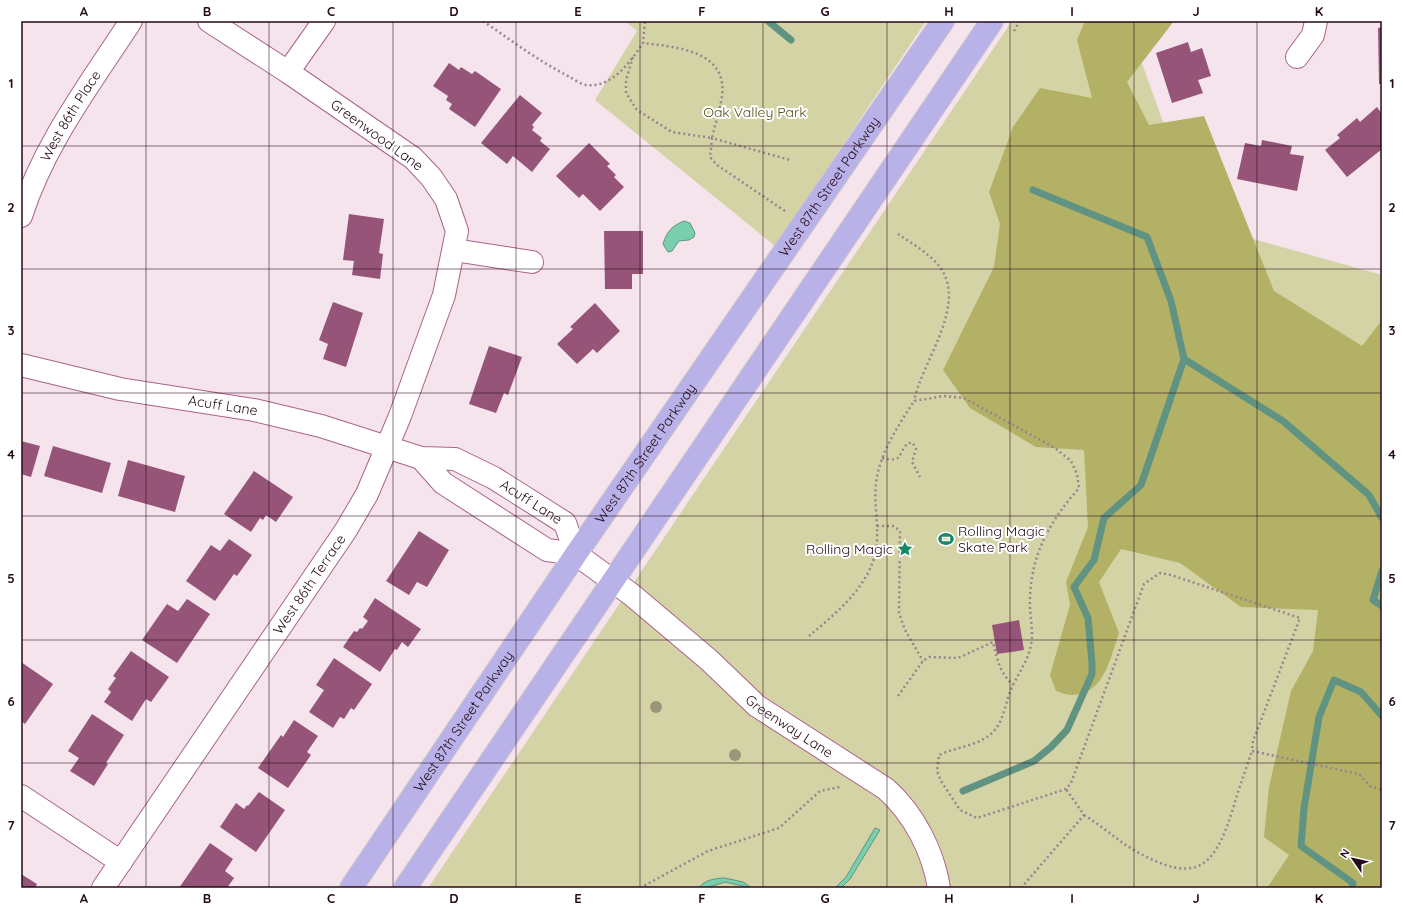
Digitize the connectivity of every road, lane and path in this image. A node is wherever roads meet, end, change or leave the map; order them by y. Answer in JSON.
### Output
{"nodes":[{"id":1,"x":131,"y":21,"type":"edge"},
{"id":2,"x":209,"y":21,"type":"edge"},
{"id":3,"x":324,"y":21,"type":"edge"},
{"id":4,"x":483,"y":21,"type":"edge"},
{"id":5,"x":645,"y":21,"type":"edge"},
{"id":6,"x":943,"y":21,"type":"edge"},
{"id":7,"x":992,"y":21,"type":"edge"},
{"id":8,"x":1316,"y":21,"type":"edge"},
{"id":9,"x":643,"y":43,"type":"junction"},
{"id":10,"x":633,"y":57,"type":"junction"},
{"id":11,"x":1297,"y":57,"type":"dead end"},
{"id":12,"x":288,"y":72,"type":"junction"},
{"id":13,"x":712,"y":138,"type":"junction"},
{"id":14,"x":790,"y":160,"type":"dead end"},
{"id":15,"x":791,"y":214,"type":"dead end"},
{"id":16,"x":21,"y":216,"type":"edge"},
{"id":17,"x":898,"y":234,"type":"dead end"},
{"id":18,"x":454,"y":250,"type":"junction"},
{"id":19,"x":532,"y":262,"type":"dead end"},
{"id":20,"x":21,"y":365,"type":"edge"},
{"id":21,"x":914,"y":401,"type":"junction"},
{"id":22,"x":388,"y":446,"type":"junction"},
{"id":23,"x":421,"y":458,"type":"junction"},
{"id":24,"x":882,"y":458,"type":"junction"},
{"id":25,"x":920,"y":477,"type":"dead end"},
{"id":26,"x":877,"y":526,"type":"junction"},
{"id":27,"x":576,"y":554,"type":"junction"},
{"id":28,"x":612,"y":580,"type":"junction"},
{"id":29,"x":809,"y":636,"type":"dead end"},
{"id":30,"x":922,"y":661,"type":"junction"},
{"id":31,"x":1013,"y":685,"type":"junction"},
{"id":32,"x":898,"y":696,"type":"dead end"},
{"id":33,"x":1252,"y":751,"type":"junction"},
{"id":34,"x":844,"y":787,"type":"dead end"},
{"id":35,"x":1066,"y":789,"type":"junction"},
{"id":36,"x":1382,"y":790,"type":"edge"},
{"id":37,"x":21,"y":796,"type":"edge"},
{"id":38,"x":1084,"y":815,"type":"junction"},
{"id":39,"x":121,"y":862,"type":"junction"},
{"id":40,"x":103,"y":888,"type":"edge"},
{"id":41,"x":351,"y":888,"type":"edge"},
{"id":42,"x":405,"y":888,"type":"edge"},
{"id":43,"x":640,"y":888,"type":"edge"},
{"id":44,"x":940,"y":888,"type":"edge"},
{"id":45,"x":1021,"y":888,"type":"edge"}],
"edges":[{"from":1,"to":16,"type":"street","name":"West 86th Place"},
{"from":2,"to":12,"type":"street","name":"Greenwood Lane"},
{"from":3,"to":12,"type":"street"},
{"from":4,"to":10,"type":"path"},
{"from":5,"to":9,"type":"path"},
{"from":6,"to":27,"type":"main road","name":"West 87th Street Parkway"},
{"from":7,"to":28,"type":"main road"},
{"from":8,"to":11,"type":"street"},
{"from":9,"to":10,"type":"path"},
{"from":9,"to":13,"type":"path"},
{"from":10,"to":13,"type":"path"},
{"from":12,"to":18,"type":"street","name":"Greenwood Lane"},
{"from":13,"to":14,"type":"path"},
{"from":13,"to":15,"type":"path"},
{"from":17,"to":21,"type":"path"},
{"from":18,"to":19,"type":"street"},
{"from":18,"to":22,"type":"street","name":"West 86th Terrace"},
{"from":20,"to":22,"type":"street","name":"Acuff Lane"},
{"from":21,"to":24,"type":"path"},
{"from":21,"to":31,"type":"path"},
{"from":22,"to":23,"type":"street","name":"Acuff Lane"},
{"from":22,"to":39,"type":"street","name":"West 86th Terrace"},
{"from":23,"to":27,"type":"street","name":"Acuff Lane"},
{"from":23,"to":27,"type":"street","name":"Acuff Lane"},
{"from":24,"to":25,"type":"path"},
{"from":24,"to":26,"type":"path"},
{"from":26,"to":29,"type":"path"},
{"from":26,"to":30,"type":"path"},
{"from":27,"to":28,"type":"street","name":"Acuff Lane"},
{"from":27,"to":41,"type":"main road","name":"West 87th Street Parkway"},
{"from":28,"to":42,"type":"main road"},
{"from":28,"to":44,"type":"street","name":"Greenway Lane"},
{"from":30,"to":31,"type":"path"},
{"from":30,"to":32,"type":"path"},
{"from":31,"to":35,"type":"path"},
{"from":33,"to":35,"type":"path"},
{"from":33,"to":36,"type":"path"},
{"from":33,"to":38,"type":"path"},
{"from":34,"to":43,"type":"path"},
{"from":35,"to":38,"type":"path"},
{"from":37,"to":39,"type":"street"},
{"from":38,"to":45,"type":"path"},
{"from":39,"to":40,"type":"street","name":"West 86th Terrace"}]}
